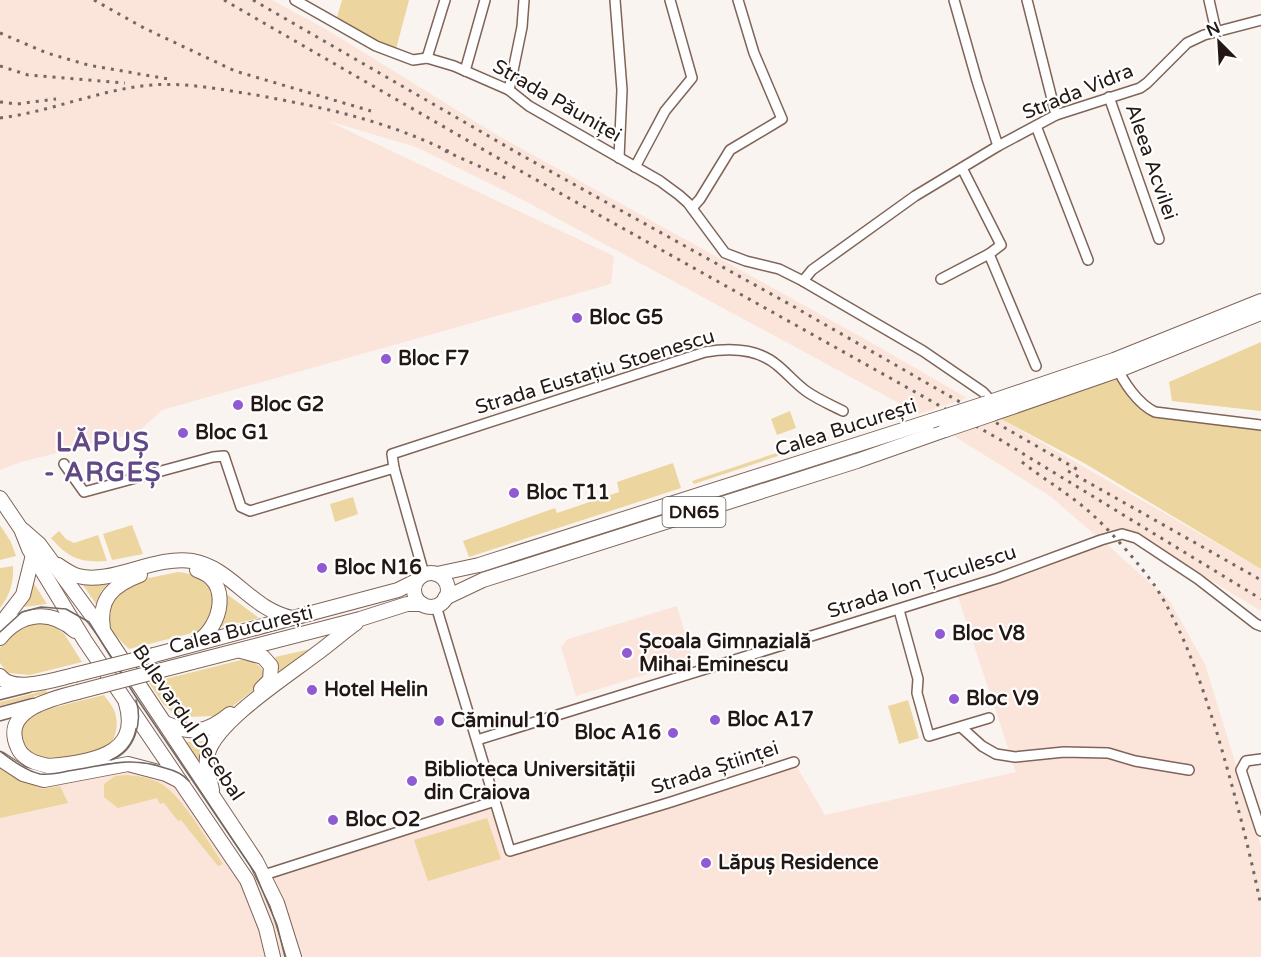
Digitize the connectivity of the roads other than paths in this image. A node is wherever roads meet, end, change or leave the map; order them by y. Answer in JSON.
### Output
{"nodes":[{"id":1,"x":295,"y":0,"type":"edge"},
{"id":2,"x":445,"y":0,"type":"edge"},
{"id":3,"x":485,"y":0,"type":"edge"},
{"id":4,"x":524,"y":0,"type":"edge"},
{"id":5,"x":615,"y":0,"type":"edge"},
{"id":6,"x":670,"y":0,"type":"edge"},
{"id":7,"x":738,"y":0,"type":"edge"},
{"id":8,"x":954,"y":0,"type":"edge"},
{"id":9,"x":1027,"y":0,"type":"edge"},
{"id":10,"x":1209,"y":0,"type":"edge"},
{"id":11,"x":1261,"y":20,"type":"edge"},
{"id":12,"x":1216,"y":31,"type":"junction"},
{"id":13,"x":427,"y":58,"type":"junction"},
{"id":14,"x":465,"y":71,"type":"junction"},
{"id":15,"x":509,"y":90,"type":"junction"},
{"id":16,"x":1109,"y":97,"type":"junction"},
{"id":17,"x":1056,"y":115,"type":"junction"},
{"id":18,"x":1036,"y":126,"type":"junction"},
{"id":19,"x":998,"y":146,"type":"junction"},
{"id":20,"x":619,"y":158,"type":"junction"},
{"id":21,"x":635,"y":167,"type":"junction"},
{"id":22,"x":962,"y":168,"type":"junction"},
{"id":23,"x":692,"y":208,"type":"junction"},
{"id":24,"x":1159,"y":239,"type":"dead end"},
{"id":25,"x":989,"y":254,"type":"junction"},
{"id":26,"x":1088,"y":260,"type":"dead end"},
{"id":27,"x":941,"y":279,"type":"dead end"},
{"id":28,"x":803,"y":281,"type":"junction"},
{"id":29,"x":1261,"y":301,"type":"edge"},
{"id":30,"x":1261,"y":313,"type":"edge"},
{"id":31,"x":1116,"y":365,"type":"junction"},
{"id":32,"x":1036,"y":366,"type":"dead end"},
{"id":33,"x":992,"y":407,"type":"junction"},
{"id":34,"x":843,"y":411,"type":"dead end"},
{"id":35,"x":1261,"y":425,"type":"edge"},
{"id":36,"x":879,"y":446,"type":"junction"},
{"id":37,"x":64,"y":464,"type":"dead end"},
{"id":38,"x":394,"y":468,"type":"junction"},
{"id":39,"x":0,"y":498,"type":"edge"},
{"id":40,"x":21,"y":529,"type":"junction"},
{"id":41,"x":33,"y":555,"type":"junction"},
{"id":42,"x":51,"y":561,"type":"junction"},
{"id":43,"x":426,"y":576,"type":"junction"},
{"id":44,"x":434,"y":603,"type":"junction"},
{"id":45,"x":898,"y":610,"type":"junction"},
{"id":46,"x":292,"y":618,"type":"junction"},
{"id":47,"x":360,"y":620,"type":"junction"},
{"id":48,"x":0,"y":625,"type":"edge"},
{"id":49,"x":1261,"y":626,"type":"edge"},
{"id":50,"x":104,"y":632,"type":"junction"},
{"id":51,"x":0,"y":638,"type":"edge"},
{"id":52,"x":85,"y":641,"type":"junction"},
{"id":53,"x":190,"y":647,"type":"junction"},
{"id":54,"x":239,"y":651,"type":"junction"},
{"id":55,"x":0,"y":676,"type":"edge"},
{"id":56,"x":32,"y":685,"type":"junction"},
{"id":57,"x":0,"y":693,"type":"edge"},
{"id":58,"x":125,"y":700,"type":"junction"},
{"id":59,"x":37,"y":704,"type":"junction"},
{"id":60,"x":0,"y":714,"type":"edge"},
{"id":61,"x":989,"y":718,"type":"dead end"},
{"id":62,"x":162,"y":722,"type":"junction"},
{"id":63,"x":961,"y":727,"type":"junction"},
{"id":64,"x":477,"y":740,"type":"junction"},
{"id":65,"x":0,"y":759,"type":"edge"},
{"id":66,"x":1261,"y":759,"type":"edge"},
{"id":67,"x":794,"y":762,"type":"dead end"},
{"id":68,"x":1189,"y":770,"type":"dead end"},
{"id":69,"x":182,"y":782,"type":"junction"},
{"id":70,"x":213,"y":797,"type":"junction"},
{"id":71,"x":495,"y":801,"type":"junction"},
{"id":72,"x":1261,"y":831,"type":"edge"},
{"id":73,"x":264,"y":875,"type":"junction"},
{"id":74,"x":273,"y":957,"type":"edge"},
{"id":75,"x":294,"y":957,"type":"edge"}],
"edges":[{"from":1,"to":13,"type":"street","name":"Strada Păuniței"},
{"from":2,"to":13,"type":"street"},
{"from":3,"to":14,"type":"street"},
{"from":4,"to":15,"type":"street"},
{"from":5,"to":20,"type":"street"},
{"from":6,"to":21,"type":"street","name":"Strada Păuniței"},
{"from":7,"to":23,"type":"street"},
{"from":8,"to":19,"type":"street"},
{"from":9,"to":17,"type":"street"},
{"from":10,"to":12,"type":"street"},
{"from":11,"to":12,"type":"street","name":"Strada Vidra"},
{"from":12,"to":16,"type":"street","name":"Strada Vidra"},
{"from":13,"to":14,"type":"street","name":"Strada Păuniței"},
{"from":14,"to":15,"type":"street","name":"Strada Păuniței"},
{"from":15,"to":20,"type":"street","name":"Strada Păuniței"},
{"from":16,"to":17,"type":"street","name":"Strada Vidra"},
{"from":16,"to":24,"type":"street","name":"Aleea Acvilei"},
{"from":17,"to":18,"type":"street","name":"Strada Vidra"},
{"from":18,"to":19,"type":"street","name":"Strada Vidra"},
{"from":18,"to":26,"type":"street"},
{"from":19,"to":22,"type":"street","name":"Strada Vidra"},
{"from":20,"to":21,"type":"street","name":"Strada Păuniței"},
{"from":21,"to":23,"type":"street","name":"Strada Păuniței"},
{"from":22,"to":25,"type":"street"},
{"from":22,"to":28,"type":"street","name":"Strada Vidra"},
{"from":23,"to":28,"type":"street","name":"Strada Păuniței"},
{"from":25,"to":27,"type":"street"},
{"from":25,"to":32,"type":"street"},
{"from":28,"to":33,"type":"street","name":"Strada Păuniței"},
{"from":29,"to":31,"type":"main road","name":"Calea București","number":"DN65"},
{"from":30,"to":31,"type":"main road","name":"Calea București","number":"DN65"},
{"from":31,"to":33,"type":"main road","name":"Calea București","number":"DN65"},
{"from":31,"to":35,"type":"street"},
{"from":33,"to":36,"type":"main road","name":"Calea București","number":"DN65","bridge":true},
{"from":33,"to":36,"type":"main road","name":"Calea București","number":"DN65","bridge":true},
{"from":34,"to":38,"type":"street","name":"Strada Eustațiu Stoenescu"},
{"from":36,"to":43,"type":"main road","name":"Calea București","number":"DN65"},
{"from":36,"to":44,"type":"main road","name":"Calea București","number":"DN65"},
{"from":37,"to":38,"type":"street"},
{"from":38,"to":43,"type":"street"},
{"from":39,"to":40,"type":"main road","name":"Bulevardul Decebal"},
{"from":40,"to":41,"type":"main road","name":"Bulevardul Decebal"},
{"from":40,"to":42,"type":"main road","name":"Bulevardul Decebal"},
{"from":41,"to":48,"type":"main road"},
{"from":41,"to":52,"type":"main road","name":"Bulevardul Decebal"},
{"from":42,"to":46,"type":"main road"},
{"from":42,"to":50,"type":"main road","name":"Bulevardul Decebal"},
{"from":43,"to":44,"type":"main road"},
{"from":43,"to":44,"type":"main road"},
{"from":43,"to":46,"type":"main road","name":"Calea București","number":"DN65"},
{"from":44,"to":47,"type":"main road","name":"Calea București","number":"DN65"},
{"from":44,"to":64,"type":"street"},
{"from":45,"to":49,"type":"street","name":"Strada Ion Țuculescu"},
{"from":45,"to":63,"type":"street"},
{"from":45,"to":64,"type":"street","name":"Strada Ion Țuculescu"},
{"from":46,"to":53,"type":"main road","name":"Calea București","number":"DN65"},
{"from":47,"to":54,"type":"main road","name":"Calea București","number":"DN65"},
{"from":47,"to":70,"type":"main road"},
{"from":50,"to":53,"type":"main road"},
{"from":50,"to":62,"type":"main road","name":"Bulevardul Decebal"},
{"from":51,"to":52,"type":"main road"},
{"from":52,"to":58,"type":"main road","name":"Bulevardul Decebal"},
{"from":53,"to":56,"type":"main road","name":"Calea București","bridge":true},
{"from":54,"to":59,"type":"main road","name":"Calea București","number":"DN65","bridge":true},
{"from":54,"to":62,"type":"main road"},
{"from":55,"to":56,"type":"main road"},
{"from":56,"to":57,"type":"main road","name":"Calea București"},
{"from":58,"to":59,"type":"main road"},
{"from":58,"to":69,"type":"main road","name":"Bulevardul Decebal"},
{"from":59,"to":60,"type":"main road","name":"Calea București"},
{"from":61,"to":63,"type":"street"},
{"from":62,"to":70,"type":"main road","name":"Bulevardul Decebal"},
{"from":63,"to":68,"type":"street"},
{"from":64,"to":71,"type":"street"},
{"from":65,"to":69,"type":"main road"},
{"from":66,"to":72,"type":"street"},
{"from":67,"to":71,"type":"street","name":"Strada Științei"},
{"from":69,"to":74,"type":"main road","name":"Bulevardul Decebal"},
{"from":70,"to":73,"type":"main road","name":"Bulevardul Decebal"},
{"from":71,"to":73,"type":"street"},
{"from":73,"to":75,"type":"main road","name":"Bulevardul Decebal"}]}
